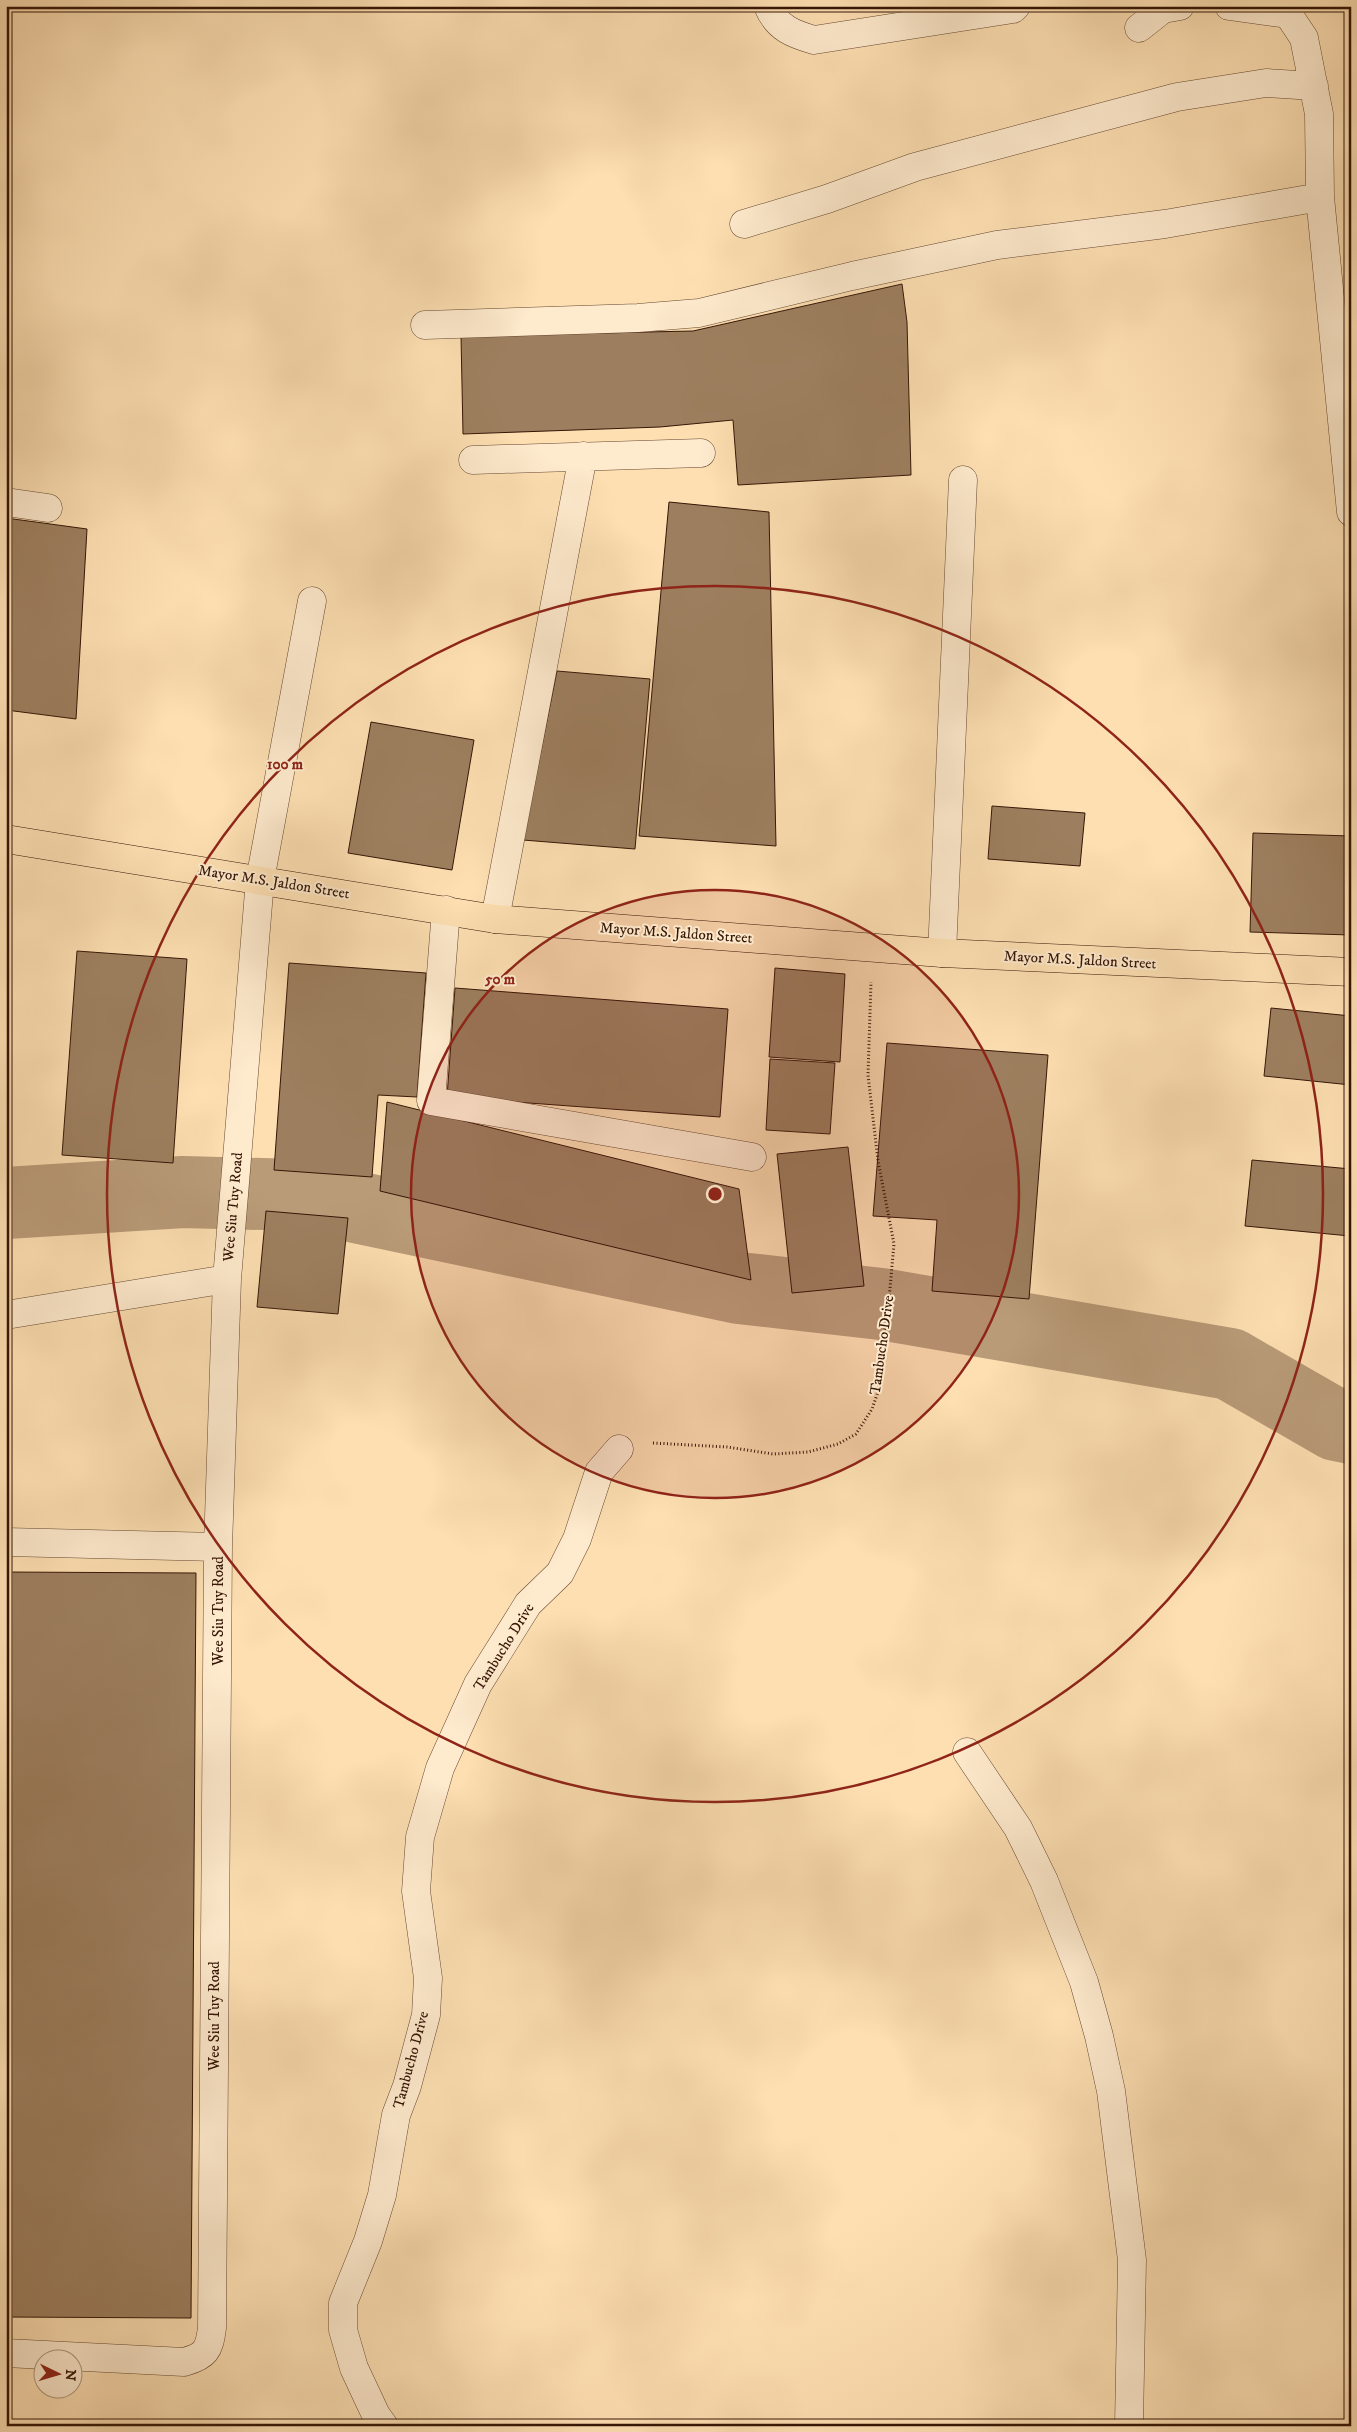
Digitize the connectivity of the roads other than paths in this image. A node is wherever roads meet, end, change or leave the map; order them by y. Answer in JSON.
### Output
{"nodes":[{"id":1,"x":768,"y":6,"type":"edge"},
{"id":2,"x":1016,"y":6,"type":"edge"},
{"id":3,"x":1180,"y":6,"type":"edge"},
{"id":4,"x":1229,"y":6,"type":"edge"},
{"id":5,"x":1139,"y":28,"type":"dead end"},
{"id":6,"x":1314,"y":86,"type":"junction"},
{"id":7,"x":1320,"y":197,"type":"junction"},
{"id":8,"x":744,"y":224,"type":"dead end"},
{"id":9,"x":425,"y":325,"type":"dead end"},
{"id":10,"x":701,"y":452,"type":"dead end"},
{"id":11,"x":583,"y":456,"type":"junction"},
{"id":12,"x":473,"y":460,"type":"dead end"},
{"id":13,"x":963,"y":480,"type":"dead end"},
{"id":14,"x":6,"y":502,"type":"edge"},
{"id":15,"x":48,"y":508,"type":"dead end"},
{"id":16,"x":1351,"y":512,"type":"edge"},
{"id":17,"x":312,"y":601,"type":"dead end"},
{"id":18,"x":6,"y":839,"type":"edge"},
{"id":19,"x":260,"y":880,"type":"junction"},
{"id":20,"x":446,"y":910,"type":"junction"},
{"id":21,"x":494,"y":919,"type":"junction"},
{"id":22,"x":942,"y":953,"type":"junction"},
{"id":23,"x":1351,"y":972,"type":"edge"},
{"id":24,"x":752,"y":1157,"type":"dead end"},
{"id":25,"x":227,"y":1279,"type":"junction"},
{"id":26,"x":6,"y":1315,"type":"edge"},
{"id":27,"x":619,"y":1450,"type":"road end"},
{"id":28,"x":6,"y":1542,"type":"edge"},
{"id":29,"x":218,"y":1547,"type":"junction"},
{"id":30,"x":967,"y":1752,"type":"dead end"},
{"id":31,"x":6,"y":2353,"type":"edge"},
{"id":32,"x":384,"y":2426,"type":"edge"},
{"id":33,"x":1130,"y":2426,"type":"edge"}],
"edges":[{"from":1,"to":2,"type":"street"},
{"from":3,"to":5,"type":"street"},
{"from":4,"to":6,"type":"street"},
{"from":6,"to":7,"type":"street"},
{"from":6,"to":8,"type":"street"},
{"from":7,"to":9,"type":"street"},
{"from":7,"to":16,"type":"street"},
{"from":10,"to":11,"type":"street"},
{"from":11,"to":12,"type":"street"},
{"from":11,"to":21,"type":"street"},
{"from":13,"to":22,"type":"street"},
{"from":14,"to":15,"type":"street"},
{"from":17,"to":19,"type":"street","name":"Wee Siu Tuy Road"},
{"from":18,"to":19,"type":"main road","name":"Mayor M.S. Jaldon Street"},
{"from":19,"to":20,"type":"main road","name":"Mayor M.S. Jaldon Street"},
{"from":19,"to":25,"type":"street","name":"Wee Siu Tuy Road"},
{"from":20,"to":21,"type":"main road","name":"Mayor M.S. Jaldon Street"},
{"from":20,"to":24,"type":"street"},
{"from":21,"to":22,"type":"main road","name":"Mayor M.S. Jaldon Street"},
{"from":22,"to":23,"type":"main road","name":"Mayor M.S. Jaldon Street"},
{"from":25,"to":26,"type":"street"},
{"from":25,"to":29,"type":"street","name":"Wee Siu Tuy Road"},
{"from":27,"to":32,"type":"street","name":"Tambucho Drive"},
{"from":28,"to":29,"type":"street"},
{"from":29,"to":31,"type":"street","name":"Wee Siu Tuy Road"},
{"from":30,"to":33,"type":"street"}]}
